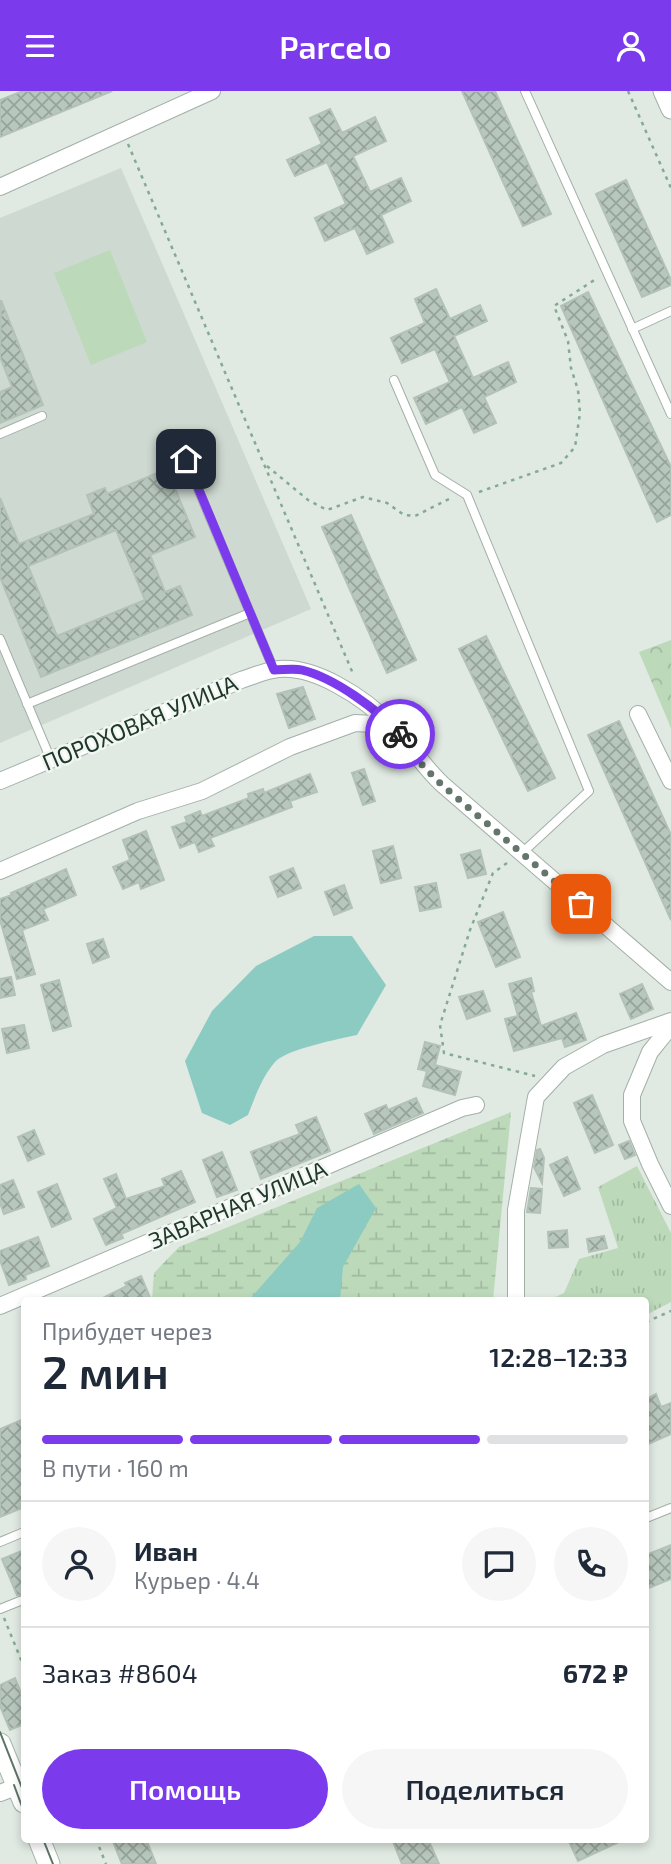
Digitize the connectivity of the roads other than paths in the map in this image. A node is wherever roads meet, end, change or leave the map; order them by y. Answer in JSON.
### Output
{"nodes":[{"id":1,"x":212,"y":91,"type":"edge"},
{"id":2,"x":525,"y":91,"type":"edge"},
{"id":3,"x":663,"y":91,"type":"edge"},
{"id":4,"x":671,"y":109,"type":"edge"},
{"id":5,"x":0,"y":187,"type":"edge"},
{"id":6,"x":671,"y":311,"type":"edge"},
{"id":7,"x":632,"y":328,"type":"junction"},
{"id":8,"x":394,"y":380,"type":"dead end"},
{"id":9,"x":671,"y":414,"type":"edge"},
{"id":10,"x":42,"y":417,"type":"dead end"},
{"id":11,"x":175,"y":433,"type":"dead end"},
{"id":12,"x":0,"y":434,"type":"edge"},
{"id":13,"x":250,"y":613,"type":"junction"},
{"id":14,"x":0,"y":639,"type":"edge"},
{"id":15,"x":274,"y":670,"type":"junction"},
{"id":16,"x":27,"y":703,"type":"junction"},
{"id":17,"x":638,"y":714,"type":"dead end"},
{"id":18,"x":391,"y":725,"type":"junction"},
{"id":19,"x":51,"y":760,"type":"junction"},
{"id":20,"x":0,"y":781,"type":"edge"},
{"id":21,"x":671,"y":781,"type":"edge"},
{"id":22,"x":522,"y":853,"type":"junction"},
{"id":23,"x":0,"y":871,"type":"edge"},
{"id":24,"x":671,"y":982,"type":"edge"},
{"id":25,"x":671,"y":1024,"type":"edge"},
{"id":26,"x":476,"y":1105,"type":"dead end"},
{"id":27,"x":671,"y":1206,"type":"edge"},
{"id":28,"x":516,"y":1297,"type":"edge"},
{"id":29,"x":0,"y":1305,"type":"edge"},
{"id":30,"x":671,"y":1508,"type":"edge"},
{"id":31,"x":649,"y":1517,"type":"edge"},
{"id":32,"x":21,"y":1533,"type":"edge"},
{"id":33,"x":0,"y":1542,"type":"edge"},
{"id":34,"x":20,"y":1601,"type":"dead end"},
{"id":35,"x":0,"y":1609,"type":"edge"},
{"id":36,"x":0,"y":1744,"type":"edge"},
{"id":37,"x":18,"y":1796,"type":"edge"},
{"id":38,"x":41,"y":1843,"type":"edge"},
{"id":39,"x":49,"y":1864,"type":"edge"}],
"edges":[{"from":1,"to":5,"type":"street"},
{"from":2,"to":7,"type":"lane"},
{"from":3,"to":4,"type":"street"},
{"from":6,"to":7,"type":"lane"},
{"from":7,"to":9,"type":"lane"},
{"from":8,"to":22,"type":"lane"},
{"from":10,"to":12,"type":"lane"},
{"from":11,"to":13,"type":"lane"},
{"from":13,"to":15,"type":"lane"},
{"from":13,"to":16,"type":"lane"},
{"from":14,"to":16,"type":"lane"},
{"from":15,"to":18,"type":"street","name":"ПОРОХОВАЯ УЛИЦА"},
{"from":15,"to":19,"type":"street","name":"ПОРОХОВАЯ УЛИЦА"},
{"from":16,"to":19,"type":"lane"},
{"from":17,"to":21,"type":"street"},
{"from":18,"to":22,"type":"street","name":"ПОРОХОВАЯ УЛИЦА"},
{"from":18,"to":23,"type":"street"},
{"from":19,"to":20,"type":"street","name":"ПОРОХОВАЯ УЛИЦА"},
{"from":22,"to":24,"type":"street","name":"ПОРОХОВАЯ УЛИЦА"},
{"from":25,"to":27,"type":"street"},
{"from":25,"to":28,"type":"street"},
{"from":26,"to":29,"type":"street","name":"ЗАВАРНАЯ УЛИЦА"},
{"from":30,"to":31,"type":"lane"},
{"from":32,"to":33,"type":"lane"},
{"from":34,"to":35,"type":"lane"},
{"from":36,"to":37,"type":"main road"},
{"from":38,"to":39,"type":"main road"}]}
